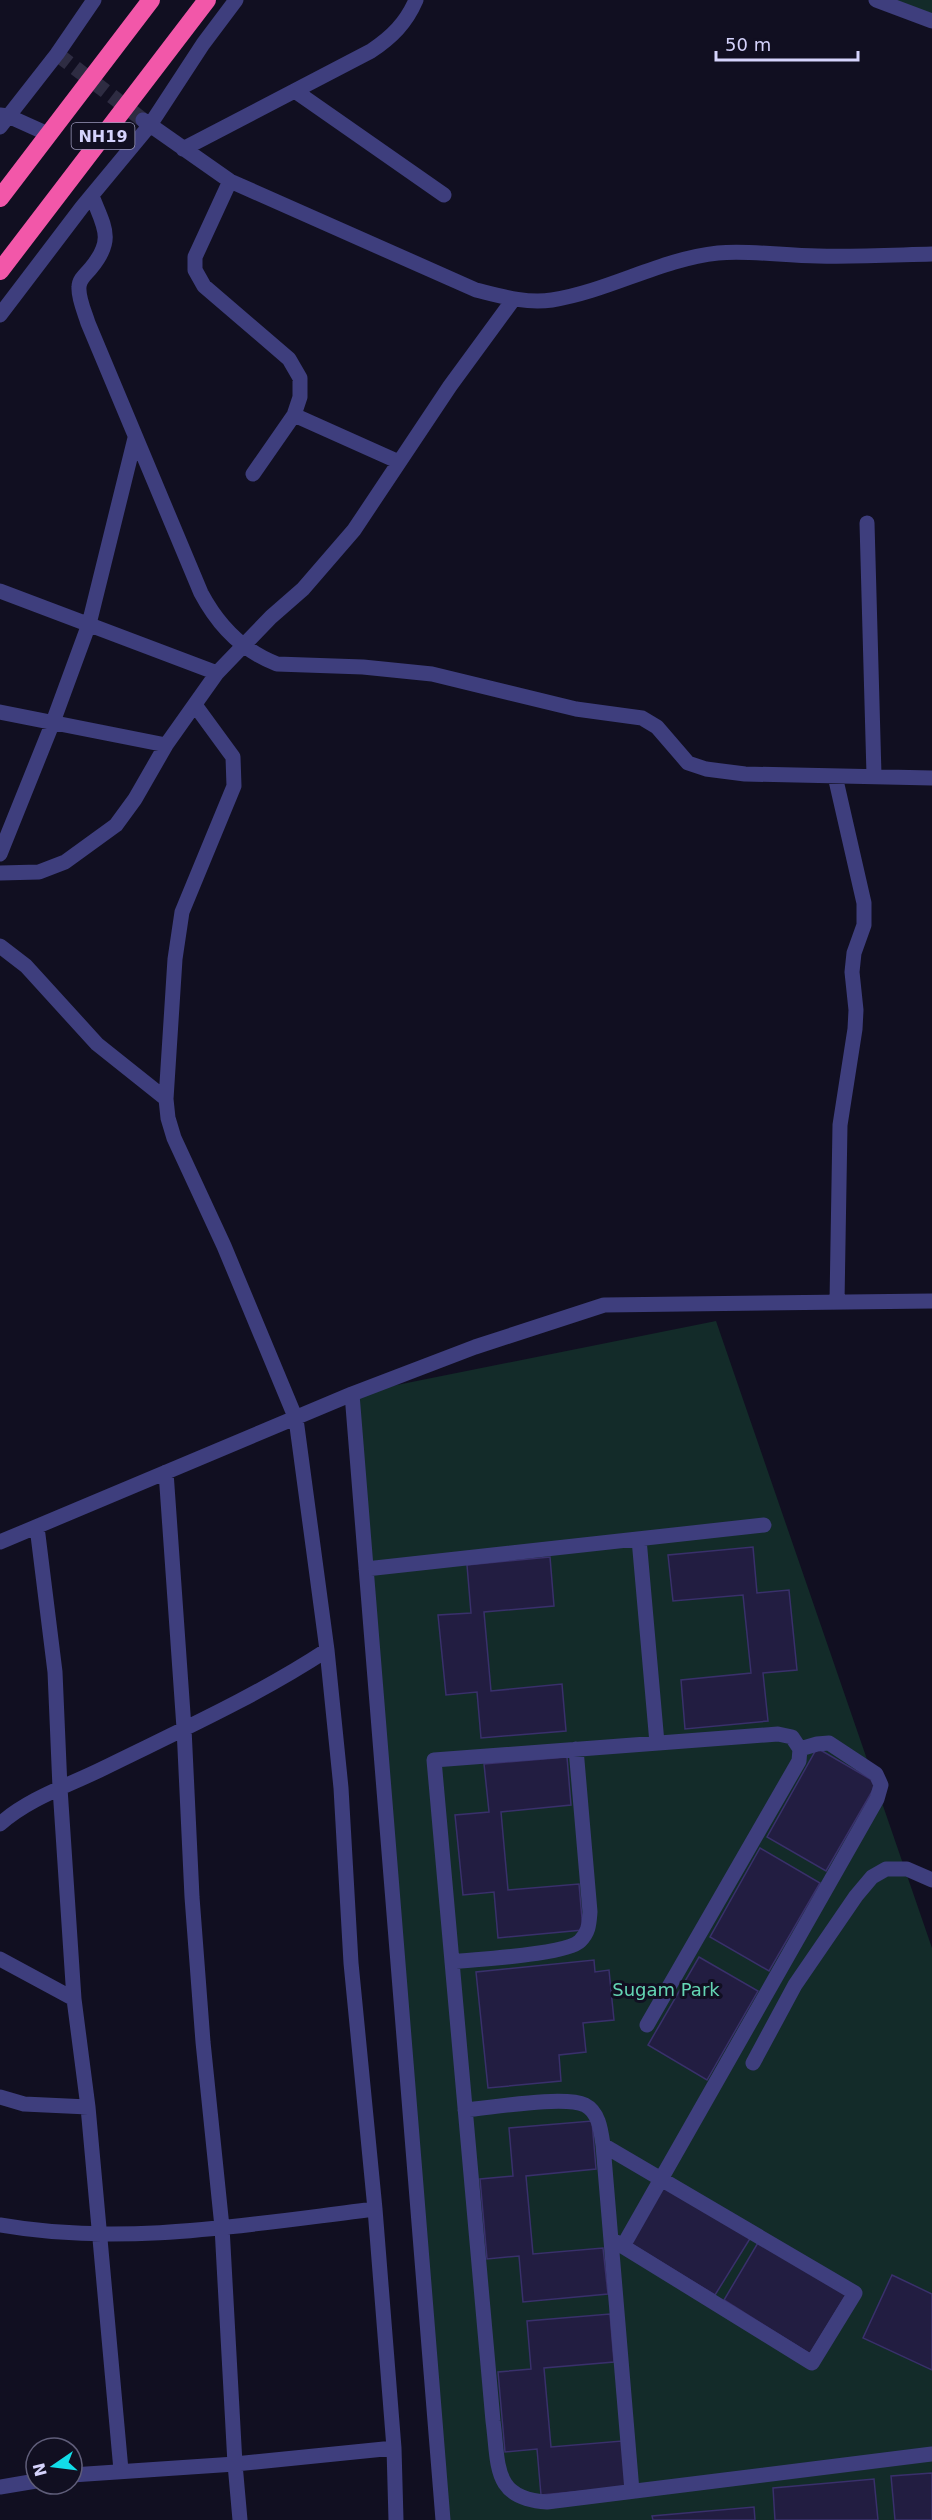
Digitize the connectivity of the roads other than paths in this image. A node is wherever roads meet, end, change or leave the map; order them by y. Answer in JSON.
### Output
{"nodes":[{"id":1,"x":151,"y":0,"type":"edge"},
{"id":2,"x":207,"y":0,"type":"edge"},
{"id":3,"x":236,"y":0,"type":"edge"},
{"id":4,"x":416,"y":0,"type":"edge"},
{"id":5,"x":876,"y":0,"type":"edge"},
{"id":6,"x":92,"y":1,"type":"edge"},
{"id":7,"x":932,"y":21,"type":"edge"},
{"id":8,"x":295,"y":92,"type":"junction"},
{"id":9,"x":3,"y":120,"type":"edge"},
{"id":10,"x":146,"y":123,"type":"junction"},
{"id":11,"x":48,"y":134,"type":"junction"},
{"id":12,"x":183,"y":149,"type":"junction"},
{"id":13,"x":230,"y":181,"type":"junction"},
{"id":14,"x":444,"y":195,"type":"dead end"},
{"id":15,"x":92,"y":196,"type":"junction"},
{"id":16,"x":0,"y":198,"type":"edge"},
{"id":17,"x":932,"y":254,"type":"edge"},
{"id":18,"x":0,"y":271,"type":"edge"},
{"id":19,"x":513,"y":300,"type":"junction"},
{"id":20,"x":0,"y":315,"type":"edge"},
{"id":21,"x":294,"y":415,"type":"junction"},
{"id":22,"x":135,"y":438,"type":"junction"},
{"id":23,"x":399,"y":462,"type":"junction"},
{"id":24,"x":253,"y":474,"type":"dead end"},
{"id":25,"x":867,"y":522,"type":"dead end"},
{"id":26,"x":0,"y":591,"type":"edge"},
{"id":27,"x":89,"y":624,"type":"junction"},
{"id":28,"x":243,"y":645,"type":"junction"},
{"id":29,"x":217,"y":673,"type":"junction"},
{"id":30,"x":195,"y":705,"type":"junction"},
{"id":31,"x":0,"y":712,"type":"edge"},
{"id":32,"x":53,"y":722,"type":"junction"},
{"id":33,"x":166,"y":745,"type":"junction"},
{"id":34,"x":874,"y":775,"type":"junction"},
{"id":35,"x":835,"y":776,"type":"junction"},
{"id":36,"x":932,"y":778,"type":"edge"},
{"id":37,"x":0,"y":854,"type":"edge"},
{"id":38,"x":0,"y":873,"type":"edge"},
{"id":39,"x":0,"y":946,"type":"edge"},
{"id":40,"x":166,"y":1099,"type":"junction"},
{"id":41,"x":837,"y":1302,"type":"junction"},
{"id":42,"x":932,"y":1302,"type":"edge"},
{"id":43,"x":352,"y":1394,"type":"junction"},
{"id":44,"x":296,"y":1419,"type":"junction"},
{"id":45,"x":166,"y":1472,"type":"junction"},
{"id":46,"x":764,"y":1525,"type":"dead end"},
{"id":47,"x":37,"y":1527,"type":"junction"},
{"id":48,"x":639,"y":1539,"type":"junction"},
{"id":49,"x":0,"y":1542,"type":"edge"},
{"id":50,"x":366,"y":1569,"type":"junction"},
{"id":51,"x":327,"y":1650,"type":"junction"},
{"id":52,"x":184,"y":1728,"type":"junction"},
{"id":53,"x":657,"y":1743,"type":"junction"},
{"id":54,"x":576,"y":1749,"type":"junction"},
{"id":55,"x":800,"y":1749,"type":"junction"},
{"id":56,"x":60,"y":1788,"type":"junction"},
{"id":57,"x":0,"y":1824,"type":"edge"},
{"id":58,"x":932,"y":1880,"type":"edge"},
{"id":59,"x":0,"y":1959,"type":"edge"},
{"id":60,"x":452,"y":1962,"type":"junction"},
{"id":61,"x":74,"y":1999,"type":"junction"},
{"id":62,"x":647,"y":2025,"type":"dead end"},
{"id":63,"x":753,"y":2062,"type":"dead end"},
{"id":64,"x":0,"y":2097,"type":"edge"},
{"id":65,"x":88,"y":2107,"type":"junction"},
{"id":66,"x":465,"y":2110,"type":"junction"},
{"id":67,"x":603,"y":2145,"type":"junction"},
{"id":68,"x":661,"y":2179,"type":"junction"},
{"id":69,"x":375,"y":2209,"type":"junction"},
{"id":70,"x":0,"y":2225,"type":"edge"},
{"id":71,"x":222,"y":2227,"type":"junction"},
{"id":72,"x":99,"y":2235,"type":"junction"},
{"id":73,"x":617,"y":2243,"type":"junction"},
{"id":74,"x":394,"y":2448,"type":"junction"},
{"id":75,"x":932,"y":2454,"type":"edge"},
{"id":76,"x":235,"y":2464,"type":"junction"},
{"id":77,"x":121,"y":2470,"type":"junction"},
{"id":78,"x":84,"y":2474,"type":"edge"},
{"id":79,"x":24,"y":2483,"type":"edge"},
{"id":80,"x":0,"y":2487,"type":"edge"},
{"id":81,"x":632,"y":2491,"type":"junction"},
{"id":82,"x":240,"y":2520,"type":"edge"},
{"id":83,"x":396,"y":2520,"type":"edge"},
{"id":84,"x":443,"y":2520,"type":"edge"}],
"edges":[{"from":1,"to":11,"type":"highway","number":"NH19"},
{"from":2,"to":18,"type":"highway","number":"NH19"},
{"from":3,"to":10,"type":"street"},
{"from":4,"to":8,"type":"street"},
{"from":5,"to":7,"type":"street"},
{"from":6,"to":9,"type":"street"},
{"from":8,"to":12,"type":"street"},
{"from":8,"to":14,"type":"street"},
{"from":9,"to":11,"type":"street"},
{"from":10,"to":12,"type":"street"},
{"from":10,"to":15,"type":"street"},
{"from":11,"to":16,"type":"highway","number":"NH19"},
{"from":12,"to":13,"type":"street"},
{"from":13,"to":19,"type":"street"},
{"from":13,"to":21,"type":"street"},
{"from":15,"to":20,"type":"street"},
{"from":15,"to":22,"type":"street"},
{"from":17,"to":19,"type":"street"},
{"from":19,"to":23,"type":"street"},
{"from":21,"to":23,"type":"street"},
{"from":21,"to":24,"type":"street"},
{"from":22,"to":27,"type":"street"},
{"from":22,"to":28,"type":"street"},
{"from":23,"to":28,"type":"street"},
{"from":25,"to":34,"type":"street"},
{"from":26,"to":27,"type":"street"},
{"from":27,"to":29,"type":"street"},
{"from":27,"to":32,"type":"street"},
{"from":28,"to":29,"type":"street"},
{"from":28,"to":35,"type":"street"},
{"from":29,"to":30,"type":"street"},
{"from":30,"to":33,"type":"street"},
{"from":30,"to":40,"type":"street"},
{"from":31,"to":32,"type":"street"},
{"from":32,"to":33,"type":"street"},
{"from":32,"to":37,"type":"street"},
{"from":33,"to":38,"type":"street"},
{"from":34,"to":35,"type":"street"},
{"from":34,"to":36,"type":"street"},
{"from":35,"to":41,"type":"street"},
{"from":39,"to":40,"type":"street"},
{"from":40,"to":44,"type":"street"},
{"from":41,"to":42,"type":"street"},
{"from":41,"to":43,"type":"street"},
{"from":43,"to":44,"type":"street"},
{"from":43,"to":50,"type":"street"},
{"from":44,"to":45,"type":"street"},
{"from":44,"to":51,"type":"street"},
{"from":45,"to":47,"type":"street"},
{"from":45,"to":52,"type":"street"},
{"from":46,"to":48,"type":"street"},
{"from":47,"to":49,"type":"street"},
{"from":47,"to":56,"type":"street"},
{"from":48,"to":50,"type":"street"},
{"from":48,"to":53,"type":"street"},
{"from":50,"to":84,"type":"street"},
{"from":51,"to":52,"type":"street"},
{"from":51,"to":69,"type":"street"},
{"from":52,"to":56,"type":"street"},
{"from":52,"to":71,"type":"street"},
{"from":53,"to":54,"type":"street"},
{"from":53,"to":55,"type":"street"},
{"from":54,"to":60,"type":"street"},
{"from":54,"to":60,"type":"street"},
{"from":55,"to":62,"type":"street"},
{"from":55,"to":68,"type":"street"},
{"from":56,"to":57,"type":"street"},
{"from":56,"to":61,"type":"street"},
{"from":58,"to":63,"type":"street"},
{"from":59,"to":61,"type":"street"},
{"from":60,"to":66,"type":"street"},
{"from":61,"to":65,"type":"street"},
{"from":64,"to":65,"type":"street"},
{"from":65,"to":72,"type":"street"},
{"from":66,"to":67,"type":"street"},
{"from":66,"to":81,"type":"street"},
{"from":67,"to":68,"type":"street"},
{"from":67,"to":73,"type":"street"},
{"from":68,"to":73,"type":"street"},
{"from":68,"to":73,"type":"street"},
{"from":69,"to":71,"type":"street"},
{"from":69,"to":74,"type":"street"},
{"from":70,"to":72,"type":"street"},
{"from":71,"to":72,"type":"street"},
{"from":71,"to":76,"type":"street"},
{"from":72,"to":77,"type":"street"},
{"from":73,"to":81,"type":"street"},
{"from":74,"to":76,"type":"street"},
{"from":74,"to":83,"type":"street"},
{"from":75,"to":81,"type":"street"},
{"from":76,"to":77,"type":"street"},
{"from":76,"to":82,"type":"street"},
{"from":77,"to":78,"type":"street"},
{"from":79,"to":80,"type":"street"}]}
